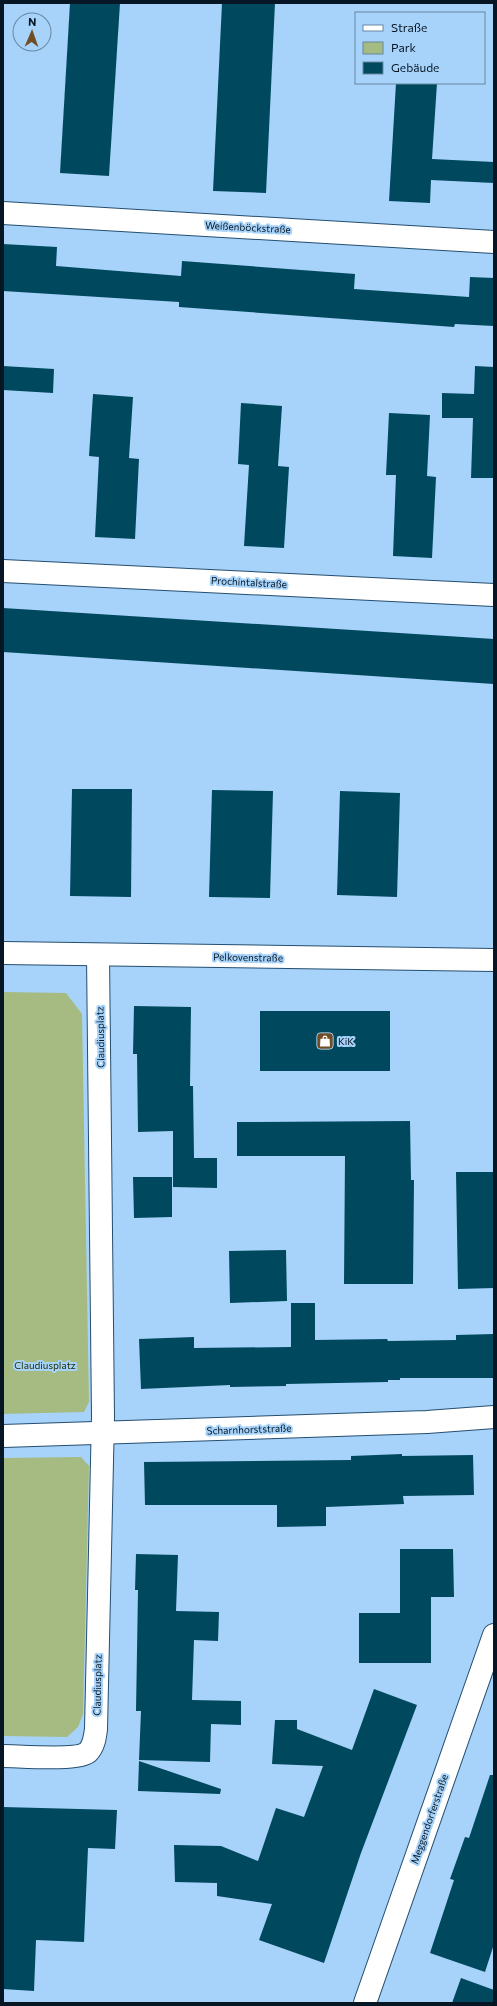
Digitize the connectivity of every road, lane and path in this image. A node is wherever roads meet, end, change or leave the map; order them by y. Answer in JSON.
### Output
{"nodes":[{"id":1,"x":3,"y":213,"type":"edge"},
{"id":2,"x":494,"y":242,"type":"edge"},
{"id":3,"x":3,"y":571,"type":"edge"},
{"id":4,"x":494,"y":595,"type":"edge"},
{"id":5,"x":3,"y":953,"type":"edge"},
{"id":6,"x":98,"y":955,"type":"junction"},
{"id":7,"x":494,"y":960,"type":"edge"},
{"id":8,"x":494,"y":1417,"type":"edge"},
{"id":9,"x":103,"y":1433,"type":"junction"},
{"id":10,"x":3,"y":1436,"type":"edge"},
{"id":11,"x":494,"y":1635,"type":"edge"},
{"id":12,"x":3,"y":1756,"type":"edge"},
{"id":13,"x":365,"y":2003,"type":"edge"}],
"edges":[{"from":1,"to":2,"type":"street","name":"Weißenböckstraße"},
{"from":3,"to":4,"type":"street","name":"Prochintalstraße"},
{"from":5,"to":6,"type":"street","name":"Pelkovenstraße"},
{"from":6,"to":7,"type":"street","name":"Pelkovenstraße"},
{"from":6,"to":9,"type":"street","name":"Claudiusplatz"},
{"from":8,"to":9,"type":"street","name":"Scharnhorststraße"},
{"from":9,"to":10,"type":"street","name":"Scharnhorststraße"},
{"from":9,"to":12,"type":"street","name":"Claudiusplatz"},
{"from":11,"to":13,"type":"street","name":"Meggendorferstraße"}]}
